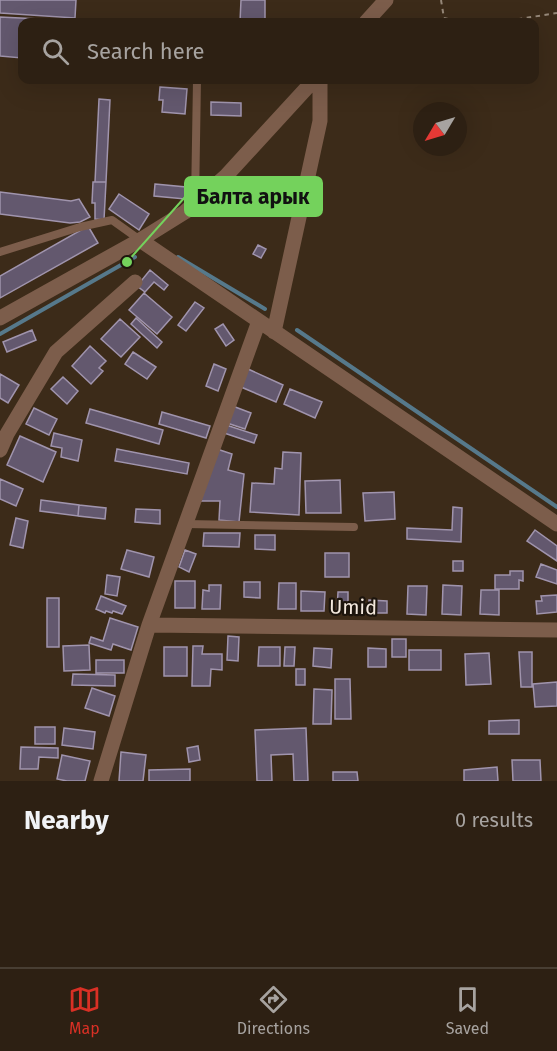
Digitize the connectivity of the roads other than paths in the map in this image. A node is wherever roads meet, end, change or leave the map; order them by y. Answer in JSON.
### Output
{"nodes":[{"id":1,"x":386,"y":0,"type":"edge"},
{"id":2,"x":370,"y":18,"type":"edge"},
{"id":3,"x":197,"y":84,"type":"edge"},
{"id":4,"x":310,"y":84,"type":"edge"},
{"id":5,"x":320,"y":84,"type":"edge"},
{"id":6,"x":195,"y":204,"type":"junction"},
{"id":7,"x":140,"y":240,"type":"junction"},
{"id":8,"x":0,"y":252,"type":"edge"},
{"id":9,"x":135,"y":282,"type":"dead end"},
{"id":10,"x":0,"y":318,"type":"edge"},
{"id":11,"x":259,"y":321,"type":"junction"},
{"id":12,"x":274,"y":332,"type":"junction"},
{"id":13,"x":0,"y":450,"type":"edge"},
{"id":14,"x":185,"y":524,"type":"junction"},
{"id":15,"x":557,"y":524,"type":"edge"},
{"id":16,"x":354,"y":527,"type":"dead end"},
{"id":17,"x":149,"y":625,"type":"junction"},
{"id":18,"x":557,"y":630,"type":"edge"},
{"id":19,"x":101,"y":781,"type":"edge"}],
"edges":[{"from":1,"to":2,"type":"street"},
{"from":3,"to":6,"type":"lane"},
{"from":4,"to":6,"type":"street"},
{"from":5,"to":12,"type":"street"},
{"from":6,"to":7,"type":"street"},
{"from":7,"to":8,"type":"lane"},
{"from":7,"to":10,"type":"street"},
{"from":7,"to":11,"type":"street"},
{"from":9,"to":13,"type":"street"},
{"from":11,"to":12,"type":"street"},
{"from":11,"to":14,"type":"street"},
{"from":12,"to":15,"type":"street"},
{"from":14,"to":16,"type":"lane"},
{"from":14,"to":17,"type":"street"},
{"from":17,"to":18,"type":"street","name":"Umid"},
{"from":17,"to":19,"type":"street"}]}
